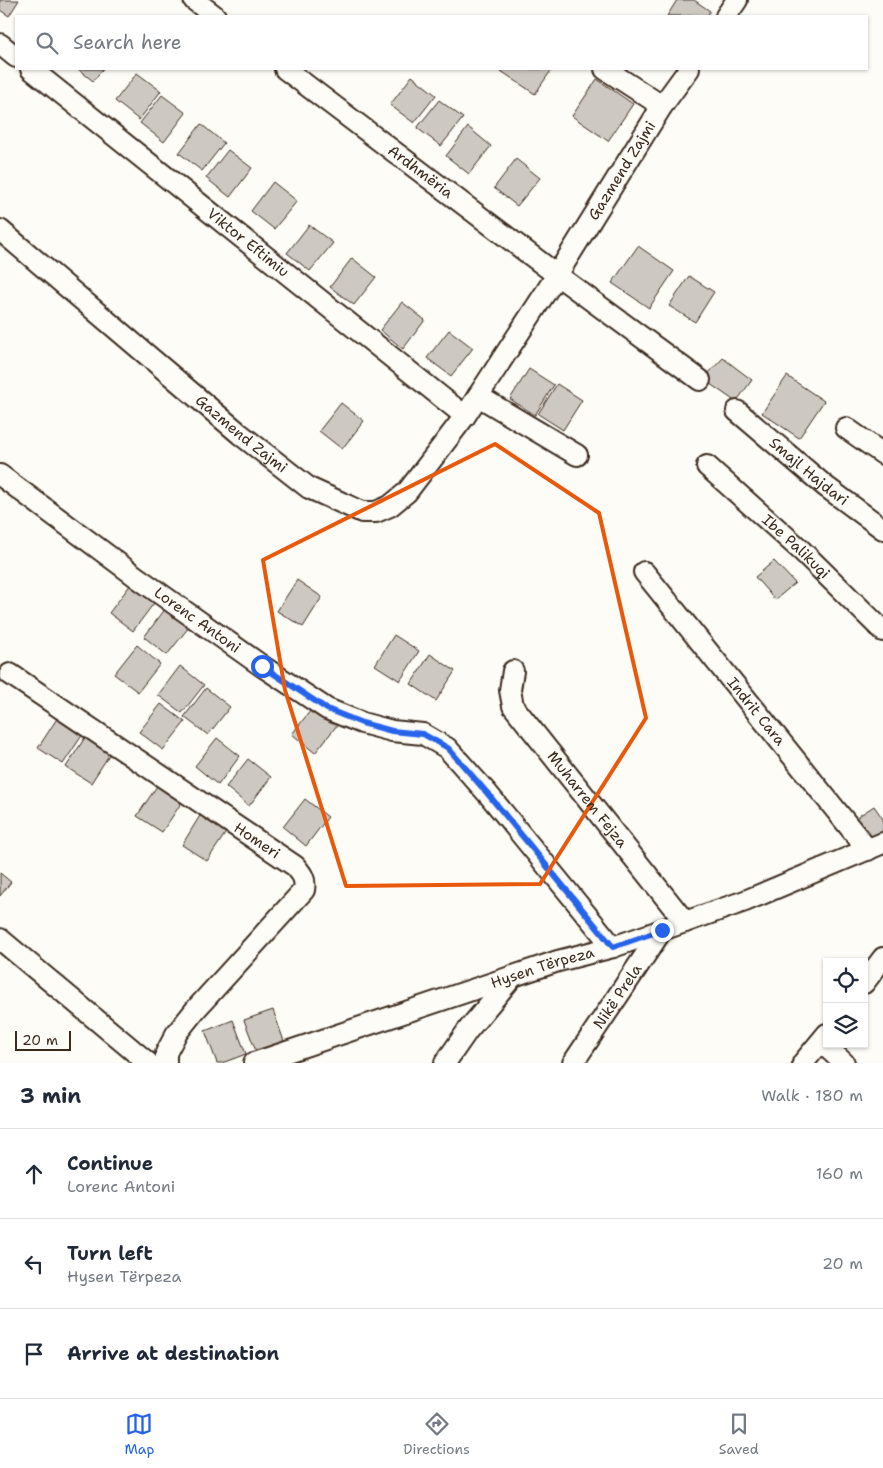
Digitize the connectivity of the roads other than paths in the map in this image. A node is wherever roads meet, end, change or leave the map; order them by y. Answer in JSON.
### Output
{"nodes":[{"id":1,"x":194,"y":0,"type":"edge"},
{"id":2,"x":738,"y":0,"type":"edge"},
{"id":3,"x":214,"y":15,"type":"edge"},
{"id":4,"x":727,"y":15,"type":"edge"},
{"id":5,"x":0,"y":44,"type":"edge"},
{"id":6,"x":15,"y":56,"type":"edge"},
{"id":7,"x":32,"y":70,"type":"edge"},
{"id":8,"x":285,"y":70,"type":"edge"},
{"id":9,"x":607,"y":70,"type":"edge"},
{"id":10,"x":688,"y":70,"type":"edge"},
{"id":11,"x":662,"y":106,"type":"junction"},
{"id":12,"x":0,"y":230,"type":"edge"},
{"id":13,"x":557,"y":275,"type":"junction"},
{"id":14,"x":700,"y":380,"type":"dead end"},
{"id":15,"x":478,"y":396,"type":"junction"},
{"id":16,"x":736,"y":411,"type":"dead end"},
{"id":17,"x":466,"y":416,"type":"junction"},
{"id":18,"x":846,"y":428,"type":"dead end"},
{"id":19,"x":883,"y":454,"type":"edge"},
{"id":20,"x":577,"y":455,"type":"dead end"},
{"id":21,"x":707,"y":466,"type":"dead end"},
{"id":22,"x":0,"y":475,"type":"edge"},
{"id":23,"x":883,"y":530,"type":"edge"},
{"id":24,"x":644,"y":572,"type":"dead end"},
{"id":25,"x":883,"y":631,"type":"edge"},
{"id":26,"x":513,"y":671,"type":"dead end"},
{"id":27,"x":10,"y":674,"type":"dead end"},
{"id":28,"x":876,"y":846,"type":"edge"},
{"id":29,"x":685,"y":922,"type":"junction"},
{"id":30,"x":662,"y":930,"type":"junction"},
{"id":31,"x":0,"y":939,"type":"edge"},
{"id":32,"x":613,"y":947,"type":"junction"},
{"id":33,"x":883,"y":958,"type":"edge"},
{"id":34,"x":514,"y":976,"type":"junction"},
{"id":35,"x":868,"y":978,"type":"edge"},
{"id":36,"x":823,"y":1039,"type":"edge"},
{"id":37,"x":832,"y":1048,"type":"edge"},
{"id":38,"x":148,"y":1063,"type":"edge"},
{"id":39,"x":166,"y":1063,"type":"edge"},
{"id":40,"x":254,"y":1063,"type":"edge"},
{"id":41,"x":445,"y":1063,"type":"edge"},
{"id":42,"x":573,"y":1063,"type":"edge"},
{"id":43,"x":803,"y":1063,"type":"edge"},
{"id":44,"x":844,"y":1063,"type":"edge"}],
"edges":[{"from":1,"to":3,"type":"street"},
{"from":2,"to":4,"type":"street"},
{"from":5,"to":6,"type":"street"},
{"from":7,"to":17,"type":"street","name":"Viktor Eftimiu"},
{"from":8,"to":13,"type":"street","name":"Ardhmëria"},
{"from":9,"to":11,"type":"street"},
{"from":10,"to":11,"type":"street","name":"Gazmend Zajmi"},
{"from":11,"to":13,"type":"street","name":"Gazmend Zajmi"},
{"from":12,"to":17,"type":"street","name":"Gazmend Zajmi"},
{"from":13,"to":14,"type":"street"},
{"from":13,"to":15,"type":"street","name":"Gazmend Zajmi"},
{"from":15,"to":17,"type":"street","name":"Gazmend Zajmi"},
{"from":15,"to":20,"type":"street"},
{"from":16,"to":23,"type":"street","name":"Smajl Hajdari"},
{"from":18,"to":19,"type":"street"},
{"from":21,"to":25,"type":"street","name":"Ibe Palikuqi"},
{"from":22,"to":32,"type":"street","name":"Lorenc Antoni"},
{"from":24,"to":28,"type":"street","name":"Indrit Cara"},
{"from":26,"to":29,"type":"street","name":"Muharrem Fejza"},
{"from":27,"to":39,"type":"street","name":"Homeri"},
{"from":28,"to":29,"type":"street","name":"Hysen Tërpeza"},
{"from":29,"to":30,"type":"street","name":"Hysen Tërpeza"},
{"from":30,"to":32,"type":"street","name":"Hysen Tërpeza"},
{"from":30,"to":42,"type":"street","name":"Nikë Prela"},
{"from":31,"to":38,"type":"street"},
{"from":32,"to":34,"type":"street","name":"Hysen Tërpeza"},
{"from":33,"to":35,"type":"street"},
{"from":34,"to":40,"type":"street","name":"Hysen Tërpeza"},
{"from":34,"to":41,"type":"street"},
{"from":36,"to":43,"type":"street"},
{"from":37,"to":44,"type":"street"}]}
